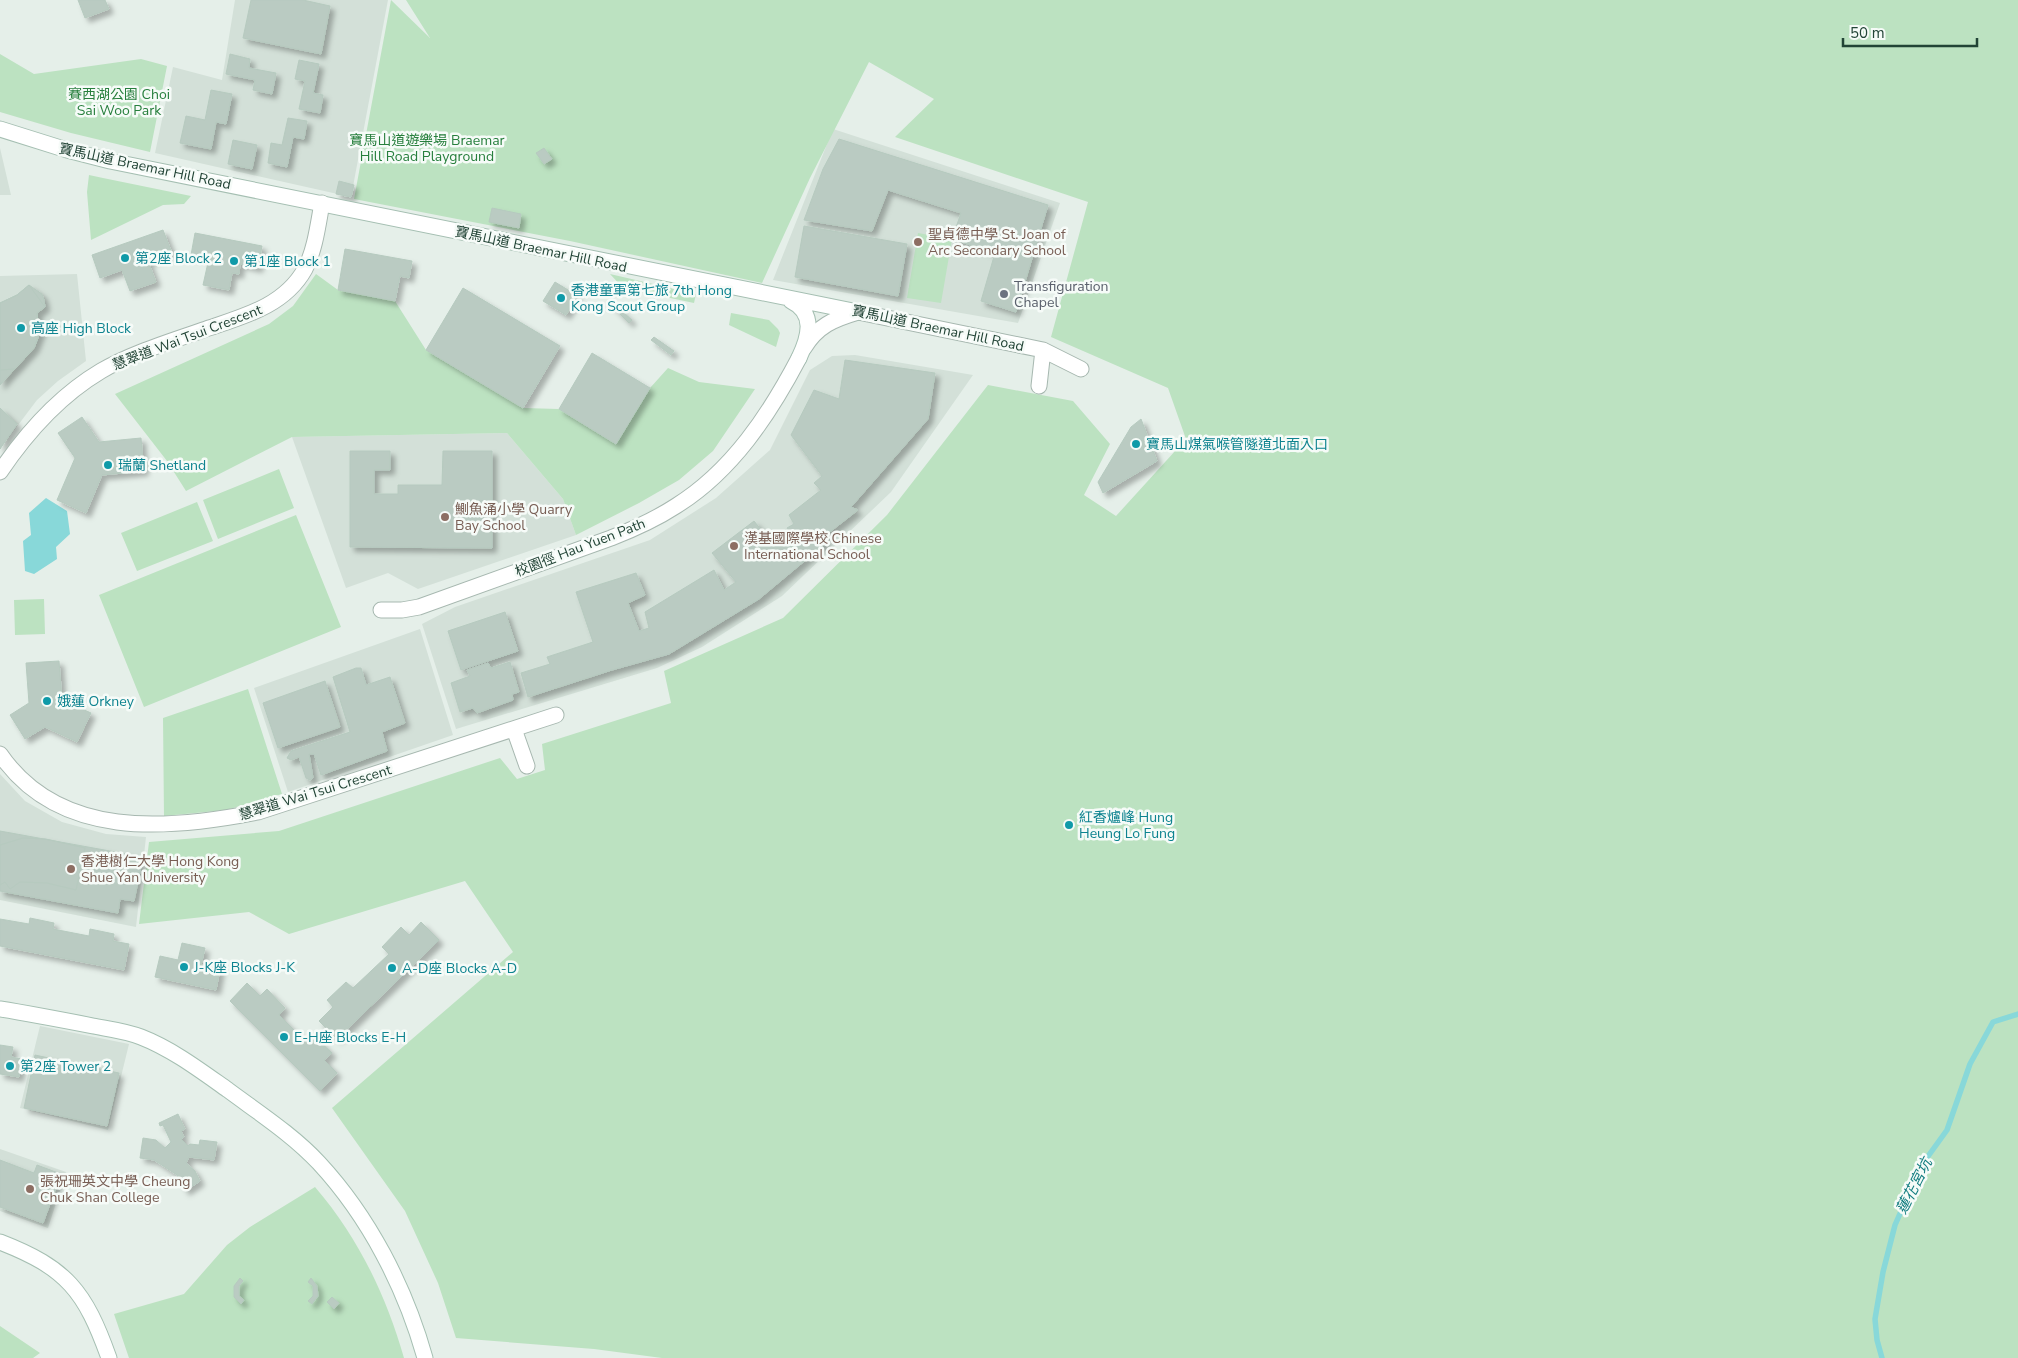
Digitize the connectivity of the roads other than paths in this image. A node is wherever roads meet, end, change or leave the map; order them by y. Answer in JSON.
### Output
{"nodes":[{"id":1,"x":0,"y":129,"type":"edge"},
{"id":2,"x":322,"y":203,"type":"junction"},
{"id":3,"x":780,"y":296,"type":"junction"},
{"id":4,"x":858,"y":312,"type":"junction"},
{"id":5,"x":1043,"y":350,"type":"junction"},
{"id":6,"x":801,"y":353,"type":"junction"},
{"id":7,"x":1081,"y":369,"type":"dead end"},
{"id":8,"x":1039,"y":386,"type":"dead end"},
{"id":9,"x":0,"y":472,"type":"edge"},
{"id":10,"x":381,"y":610,"type":"dead end"},
{"id":11,"x":556,"y":715,"type":"dead end"},
{"id":12,"x":514,"y":729,"type":"junction"},
{"id":13,"x":0,"y":754,"type":"edge"},
{"id":14,"x":527,"y":766,"type":"dead end"},
{"id":15,"x":0,"y":1008,"type":"edge"},
{"id":16,"x":0,"y":1242,"type":"edge"},
{"id":17,"x":109,"y":1358,"type":"edge"},
{"id":18,"x":425,"y":1358,"type":"edge"}],
"edges":[{"from":1,"to":2,"type":"street","name":"寶馬山道 Braemar Hill Road"},
{"from":2,"to":3,"type":"street","name":"寶馬山道 Braemar Hill Road"},
{"from":2,"to":9,"type":"street","name":"慧翠道 Wai Tsui Crescent"},
{"from":3,"to":4,"type":"street","name":"寶馬山道 Braemar Hill Road"},
{"from":3,"to":6,"type":"street"},
{"from":4,"to":5,"type":"street","name":"寶馬山道 Braemar Hill Road"},
{"from":4,"to":6,"type":"street","name":"校園徑 Hau Yuen Path"},
{"from":5,"to":7,"type":"street","name":"寶馬山道 Braemar Hill Road"},
{"from":5,"to":8,"type":"street"},
{"from":6,"to":10,"type":"street","name":"校園徑 Hau Yuen Path"},
{"from":11,"to":12,"type":"street","name":"慧翠道 Wai Tsui Crescent"},
{"from":12,"to":13,"type":"street","name":"慧翠道 Wai Tsui Crescent"},
{"from":12,"to":14,"type":"street"},
{"from":15,"to":18,"type":"street"},
{"from":16,"to":17,"type":"street"}]}
